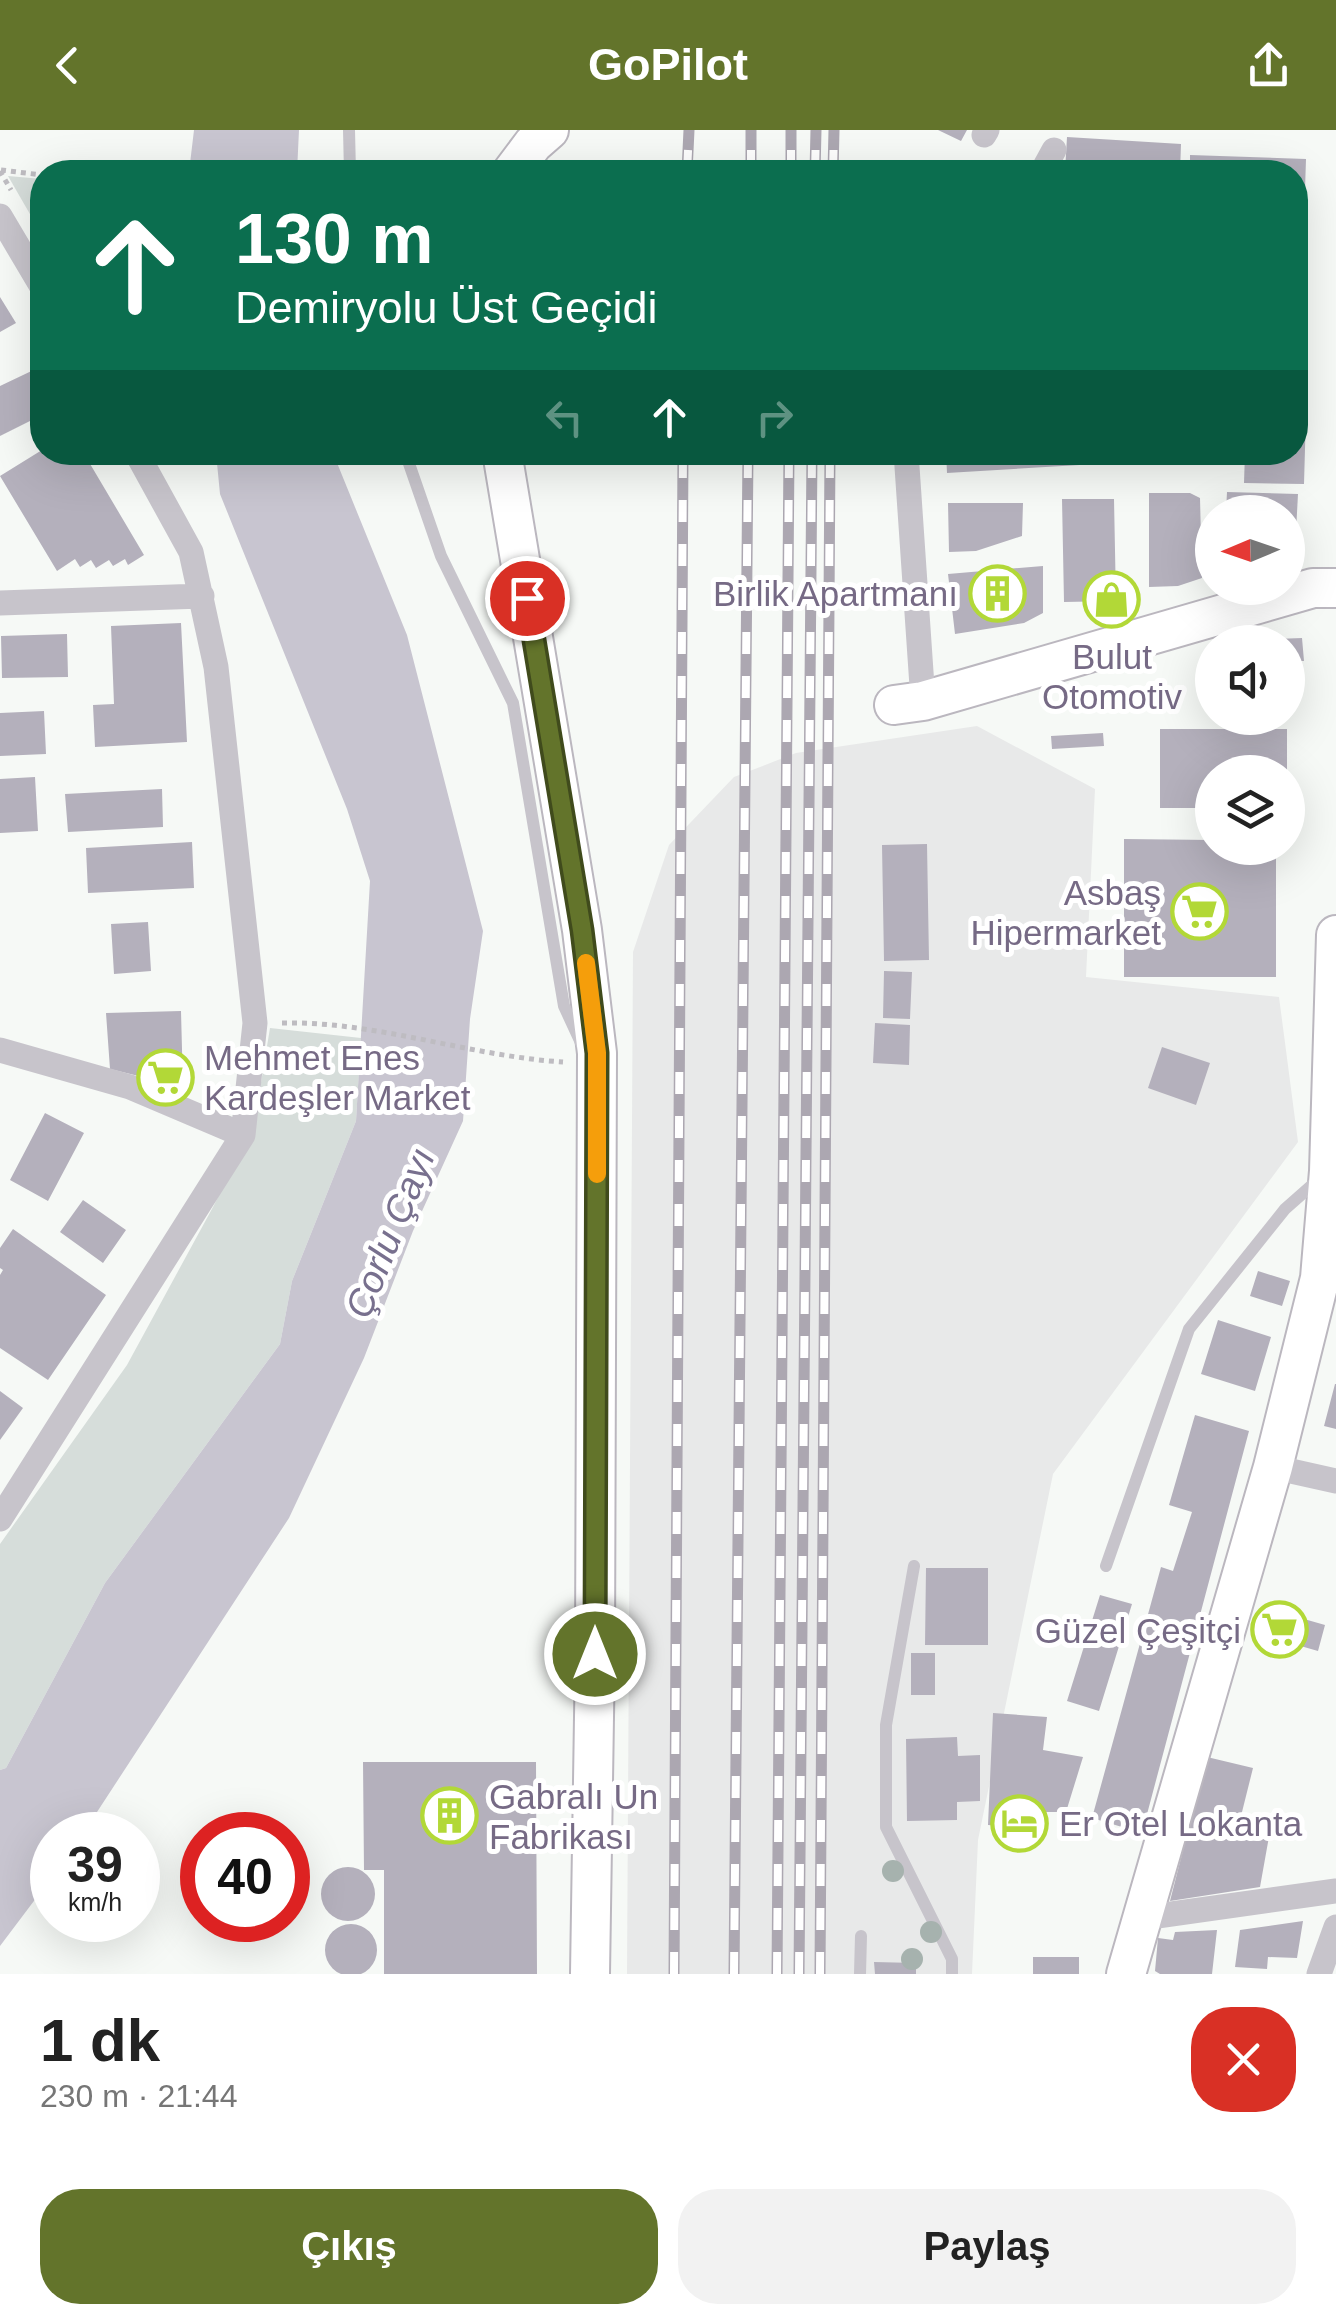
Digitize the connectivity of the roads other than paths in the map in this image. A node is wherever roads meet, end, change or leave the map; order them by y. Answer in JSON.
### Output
{"nodes":[{"id":1,"x":348,"y":130,"type":"edge"},
{"id":2,"x":548,"y":130,"type":"edge"},
{"id":3,"x":349,"y":160,"type":"edge"},
{"id":4,"x":521,"y":160,"type":"edge"},
{"id":5,"x":0,"y":216,"type":"edge"},
{"id":6,"x":30,"y":267,"type":"edge"},
{"id":7,"x":143,"y":465,"type":"edge"},
{"id":8,"x":410,"y":465,"type":"edge"},
{"id":9,"x":504,"y":465,"type":"edge"},
{"id":10,"x":906,"y":465,"type":"edge"},
{"id":11,"x":1336,"y":588,"type":"edge"},
{"id":12,"x":202,"y":596,"type":"junction"},
{"id":13,"x":0,"y":603,"type":"edge"},
{"id":14,"x":908,"y":703,"type":"joint"},
{"id":15,"x":1336,"y":936,"type":"edge"},
{"id":16,"x":1335,"y":1003,"type":"edge"},
{"id":17,"x":0,"y":1050,"type":"edge"},
{"id":18,"x":587,"y":1063,"type":"junction"},
{"id":19,"x":244,"y":1135,"type":"junction"},
{"id":20,"x":1329,"y":1171,"type":"junction"},
{"id":21,"x":1328,"y":1280,"type":"edge"},
{"id":22,"x":1273,"y":1467,"type":"junction"},
{"id":23,"x":1336,"y":1481,"type":"edge"},
{"id":24,"x":0,"y":1519,"type":"edge"},
{"id":25,"x":914,"y":1566,"type":"dead end"},
{"id":26,"x":1106,"y":1566,"type":"dead end"},
{"id":27,"x":1336,"y":1890,"type":"edge"},
{"id":28,"x":1142,"y":1918,"type":"junction"},
{"id":29,"x":1336,"y":1927,"type":"edge"},
{"id":30,"x":861,"y":1936,"type":"dead end"},
{"id":31,"x":590,"y":1974,"type":"edge"},
{"id":32,"x":860,"y":1974,"type":"edge"},
{"id":33,"x":952,"y":1974,"type":"edge"},
{"id":34,"x":1126,"y":1974,"type":"edge"},
{"id":35,"x":1318,"y":1974,"type":"edge"}],
"edges":[{"from":1,"to":3,"type":"lane"},
{"from":2,"to":4,"type":"street"},
{"from":5,"to":6,"type":"street"},
{"from":7,"to":12,"type":"street"},
{"from":8,"to":18,"type":"lane"},
{"from":9,"to":18,"type":"street"},
{"from":10,"to":14,"type":"street"},
{"from":11,"to":14,"type":"street"},
{"from":12,"to":13,"type":"street"},
{"from":12,"to":19,"type":"street"},
{"from":15,"to":16,"type":"street"},
{"from":16,"to":20,"type":"street"},
{"from":17,"to":19,"type":"street"},
{"from":18,"to":31,"type":"street"},
{"from":19,"to":24,"type":"street"},
{"from":20,"to":21,"type":"street"},
{"from":20,"to":26,"type":"lane"},
{"from":21,"to":22,"type":"street"},
{"from":22,"to":23,"type":"street"},
{"from":22,"to":28,"type":"street"},
{"from":25,"to":33,"type":"lane"},
{"from":27,"to":28,"type":"street"},
{"from":28,"to":34,"type":"street"},
{"from":29,"to":35,"type":"street"},
{"from":30,"to":32,"type":"lane"}]}
